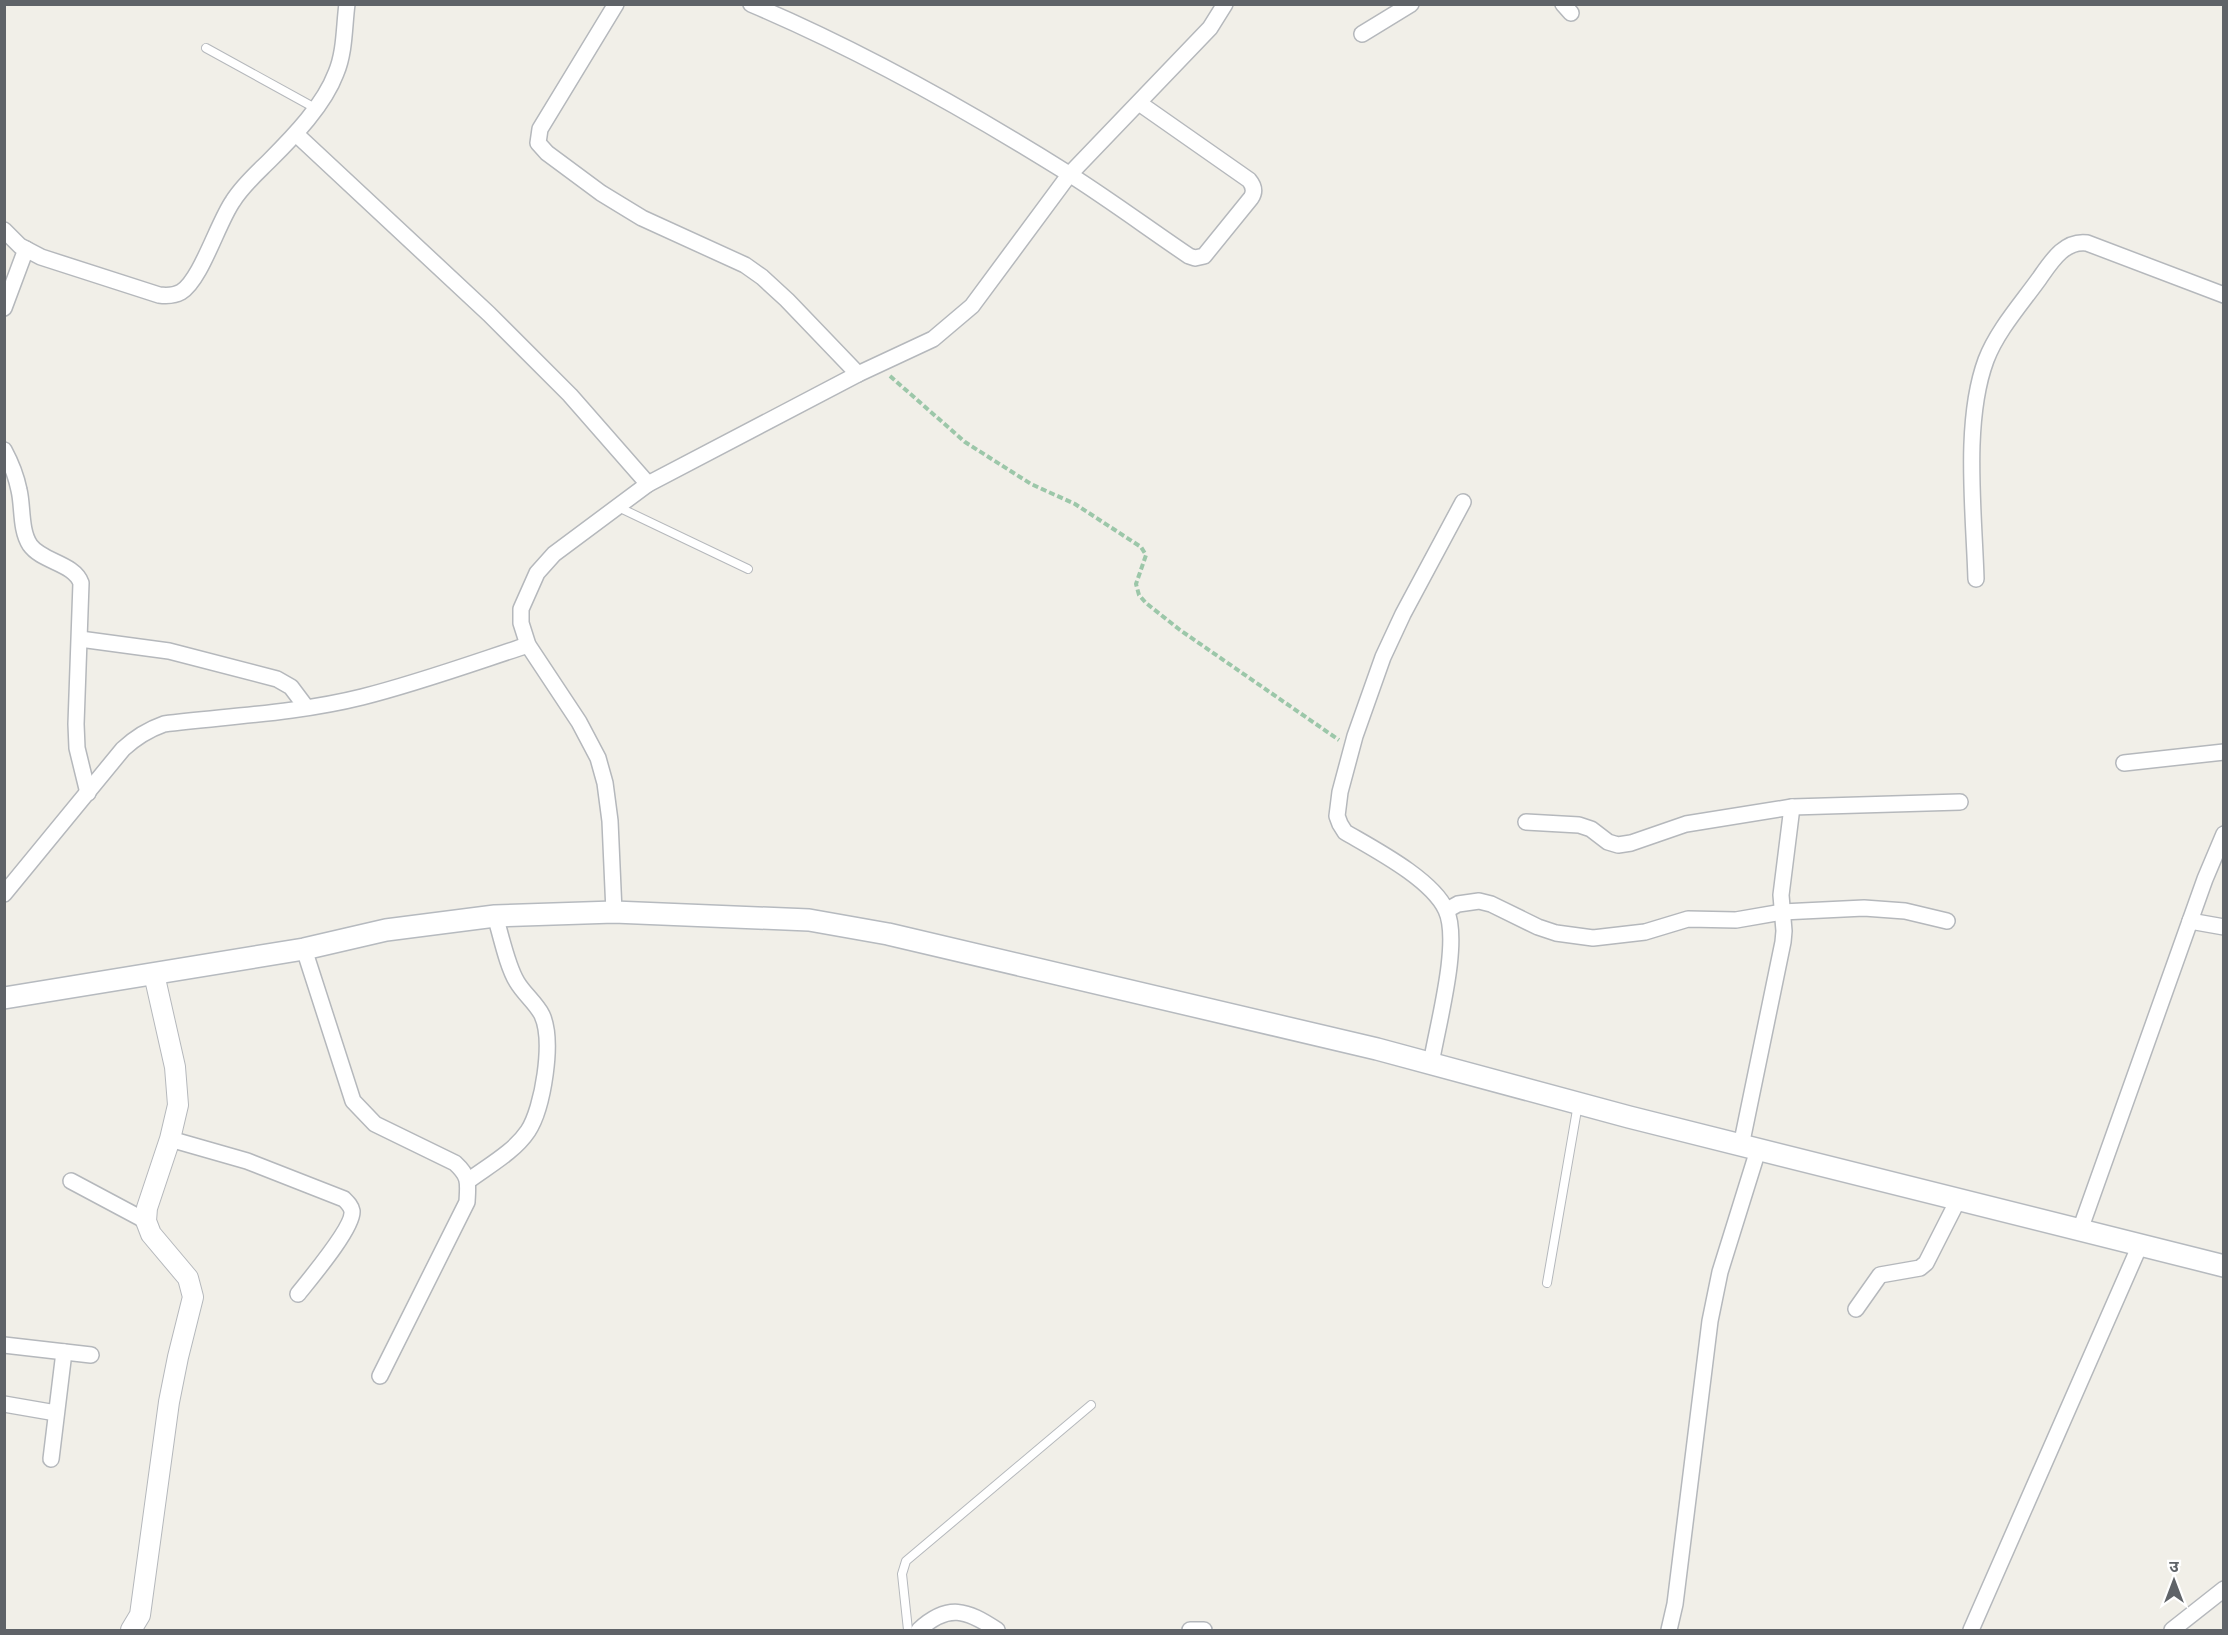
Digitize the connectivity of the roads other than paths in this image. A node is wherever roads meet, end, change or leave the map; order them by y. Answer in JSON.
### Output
{"nodes":[{"id":1,"x":347,"y":4,"type":"edge"},
{"id":2,"x":616,"y":4,"type":"edge"},
{"id":3,"x":751,"y":4,"type":"edge"},
{"id":4,"x":1225,"y":4,"type":"edge"},
{"id":5,"x":1411,"y":4,"type":"edge"},
{"id":6,"x":778,"y":10,"type":"edge"},
{"id":7,"x":1362,"y":34,"type":"dead end"},
{"id":8,"x":206,"y":48,"type":"dead end"},
{"id":9,"x":1139,"y":103,"type":"junction"},
{"id":10,"x":315,"y":108,"type":"junction"},
{"id":11,"x":296,"y":134,"type":"junction"},
{"id":12,"x":1069,"y":175,"type":"junction"},
{"id":13,"x":4,"y":230,"type":"edge"},
{"id":14,"x":26,"y":249,"type":"junction"},
{"id":15,"x":2223,"y":295,"type":"edge"},
{"id":16,"x":4,"y":308,"type":"edge"},
{"id":17,"x":858,"y":374,"type":"junction"},
{"id":18,"x":4,"y":450,"type":"edge"},
{"id":19,"x":648,"y":484,"type":"junction"},
{"id":20,"x":1463,"y":502,"type":"dead end"},
{"id":21,"x":617,"y":506,"type":"junction"},
{"id":22,"x":748,"y":569,"type":"dead end"},
{"id":23,"x":1976,"y":579,"type":"dead end"},
{"id":24,"x":80,"y":639,"type":"junction"},
{"id":25,"x":528,"y":645,"type":"junction"},
{"id":26,"x":306,"y":707,"type":"junction"},
{"id":27,"x":2223,"y":752,"type":"edge"},
{"id":28,"x":2124,"y":763,"type":"dead end"},
{"id":29,"x":88,"y":792,"type":"junction"},
{"id":30,"x":1960,"y":802,"type":"dead end"},
{"id":31,"x":1792,"y":807,"type":"junction"},
{"id":32,"x":1526,"y":822,"type":"dead end"},
{"id":33,"x":2223,"y":834,"type":"edge"},
{"id":34,"x":4,"y":894,"type":"edge"},
{"id":35,"x":1447,"y":910,"type":"junction"},
{"id":36,"x":614,"y":912,"type":"junction"},
{"id":37,"x":1782,"y":912,"type":"junction"},
{"id":38,"x":495,"y":916,"type":"junction"},
{"id":39,"x":1947,"y":921,"type":"dead end"},
{"id":40,"x":2190,"y":921,"type":"junction"},
{"id":41,"x":2223,"y":927,"type":"edge"},
{"id":42,"x":303,"y":949,"type":"junction"},
{"id":43,"x":154,"y":974,"type":"junction"},
{"id":44,"x":4,"y":998,"type":"edge"},
{"id":45,"x":1424,"y":1062,"type":"junction"},
{"id":46,"x":1578,"y":1104,"type":"junction"},
{"id":47,"x":170,"y":1139,"type":"junction"},
{"id":48,"x":1749,"y":1148,"type":"junction"},
{"id":49,"x":71,"y":1181,"type":"dead end"},
{"id":50,"x":468,"y":1181,"type":"junction"},
{"id":51,"x":1958,"y":1200,"type":"junction"},
{"id":52,"x":146,"y":1221,"type":"junction"},
{"id":53,"x":2080,"y":1230,"type":"junction"},
{"id":54,"x":2140,"y":1245,"type":"junction"},
{"id":55,"x":2223,"y":1266,"type":"edge"},
{"id":56,"x":1546,"y":1283,"type":"dead end"},
{"id":57,"x":298,"y":1294,"type":"dead end"},
{"id":58,"x":1856,"y":1309,"type":"dead end"},
{"id":59,"x":4,"y":1345,"type":"edge"},
{"id":60,"x":64,"y":1352,"type":"junction"},
{"id":61,"x":91,"y":1355,"type":"dead end"},
{"id":62,"x":380,"y":1376,"type":"dead end"},
{"id":63,"x":4,"y":1404,"type":"edge"},
{"id":64,"x":1090,"y":1405,"type":"dead end"},
{"id":65,"x":56,"y":1413,"type":"junction"},
{"id":66,"x":51,"y":1459,"type":"dead end"},
{"id":67,"x":2223,"y":1589,"type":"edge"},
{"id":68,"x":131,"y":1630,"type":"edge"},
{"id":69,"x":908,"y":1630,"type":"edge"},
{"id":70,"x":919,"y":1630,"type":"edge"},
{"id":71,"x":998,"y":1630,"type":"edge"},
{"id":72,"x":1190,"y":1630,"type":"edge"},
{"id":73,"x":1204,"y":1630,"type":"edge"},
{"id":74,"x":1669,"y":1630,"type":"edge"},
{"id":75,"x":1971,"y":1630,"type":"edge"},
{"id":76,"x":2172,"y":1630,"type":"edge"}],
"edges":[{"from":1,"to":10,"type":"street"},
{"from":2,"to":17,"type":"street"},
{"from":3,"to":6,"type":"street"},
{"from":4,"to":9,"type":"street"},
{"from":5,"to":7,"type":"street"},
{"from":6,"to":12,"type":"street"},
{"from":8,"to":10,"type":"lane"},
{"from":9,"to":12,"type":"street"},
{"from":9,"to":12,"type":"street"},
{"from":10,"to":11,"type":"street"},
{"from":11,"to":14,"type":"street"},
{"from":11,"to":19,"type":"street"},
{"from":12,"to":17,"type":"street"},
{"from":13,"to":14,"type":"street"},
{"from":14,"to":16,"type":"street"},
{"from":15,"to":23,"type":"street"},
{"from":17,"to":19,"type":"street"},
{"from":18,"to":24,"type":"street"},
{"from":19,"to":21,"type":"street"},
{"from":20,"to":35,"type":"street"},
{"from":21,"to":22,"type":"lane"},
{"from":21,"to":25,"type":"street"},
{"from":24,"to":26,"type":"street"},
{"from":24,"to":29,"type":"street"},
{"from":25,"to":26,"type":"street"},
{"from":25,"to":36,"type":"street"},
{"from":26,"to":29,"type":"street"},
{"from":27,"to":28,"type":"street"},
{"from":29,"to":34,"type":"street"},
{"from":30,"to":31,"type":"street"},
{"from":31,"to":32,"type":"street"},
{"from":31,"to":37,"type":"street"},
{"from":33,"to":40,"type":"street"},
{"from":35,"to":37,"type":"street"},
{"from":35,"to":45,"type":"street"},
{"from":36,"to":38,"type":"main road"},
{"from":36,"to":45,"type":"main road"},
{"from":37,"to":39,"type":"street"},
{"from":37,"to":48,"type":"street"},
{"from":38,"to":42,"type":"main road"},
{"from":38,"to":50,"type":"street"},
{"from":40,"to":41,"type":"street"},
{"from":40,"to":53,"type":"street"},
{"from":42,"to":43,"type":"main road"},
{"from":42,"to":50,"type":"street"},
{"from":43,"to":44,"type":"main road"},
{"from":43,"to":47,"type":"street"},
{"from":45,"to":46,"type":"main road"},
{"from":46,"to":48,"type":"main road"},
{"from":46,"to":56,"type":"lane"},
{"from":47,"to":52,"type":"street"},
{"from":47,"to":57,"type":"street"},
{"from":48,"to":51,"type":"main road"},
{"from":48,"to":74,"type":"street"},
{"from":49,"to":52,"type":"street"},
{"from":50,"to":62,"type":"street"},
{"from":51,"to":53,"type":"main road"},
{"from":51,"to":58,"type":"street"},
{"from":52,"to":68,"type":"street"},
{"from":53,"to":54,"type":"main road"},
{"from":54,"to":55,"type":"main road"},
{"from":54,"to":75,"type":"street"},
{"from":59,"to":60,"type":"street"},
{"from":60,"to":61,"type":"street"},
{"from":60,"to":65,"type":"street"},
{"from":63,"to":65,"type":"street"},
{"from":64,"to":69,"type":"lane"},
{"from":65,"to":66,"type":"street"},
{"from":67,"to":76,"type":"street"},
{"from":70,"to":71,"type":"street"},
{"from":72,"to":73,"type":"street"}]}
